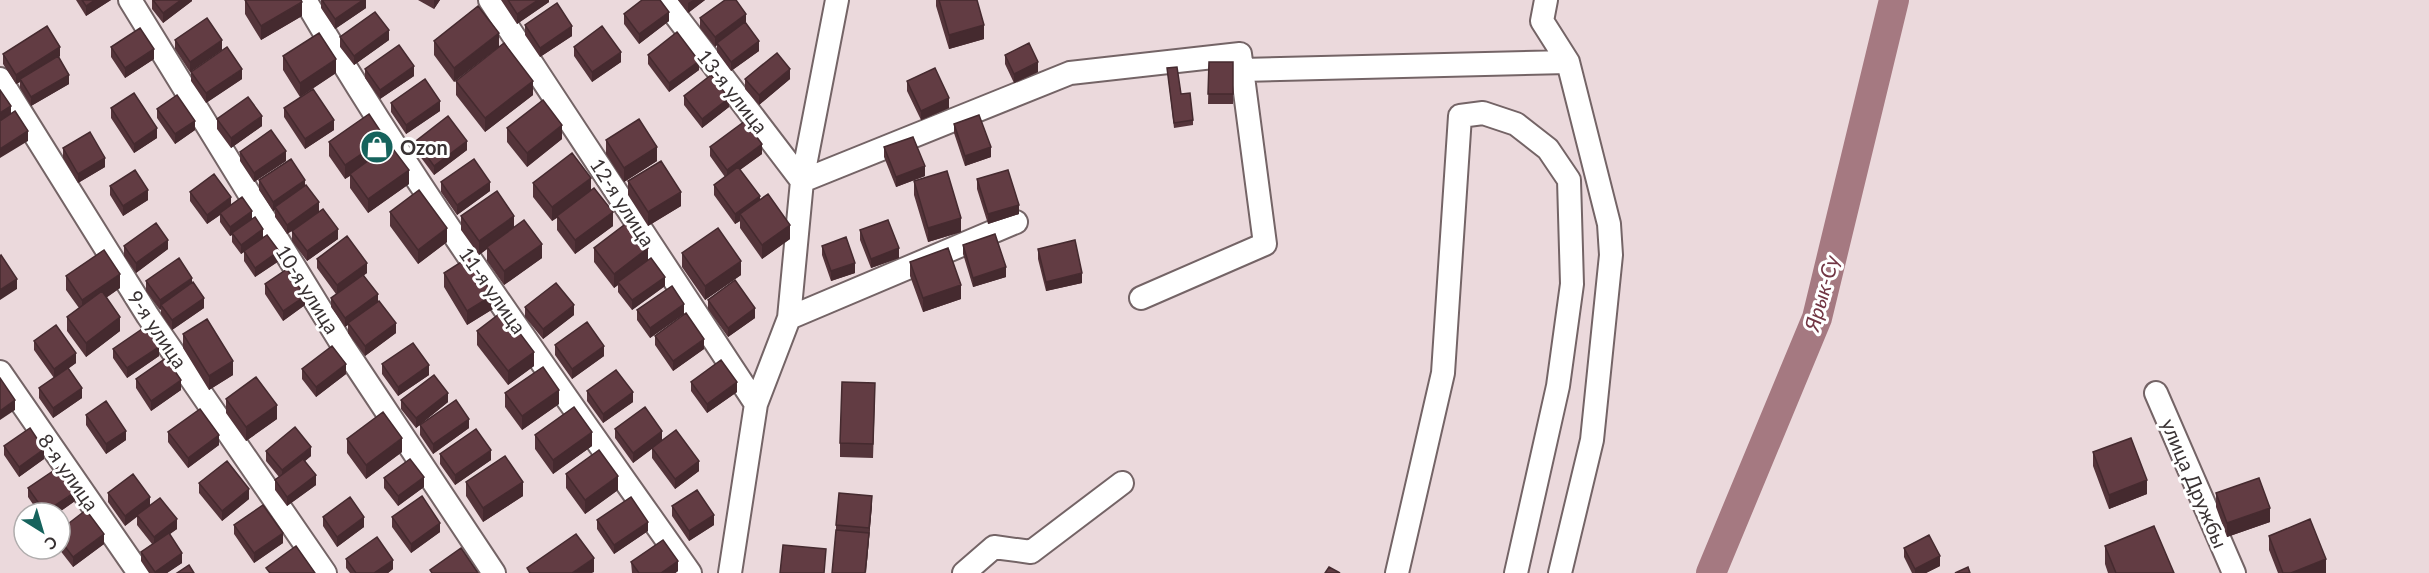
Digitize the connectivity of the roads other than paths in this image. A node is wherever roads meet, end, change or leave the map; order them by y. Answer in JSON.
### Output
{"nodes":[{"id":1,"x":130,"y":0,"type":"edge"},
{"id":2,"x":305,"y":0,"type":"edge"},
{"id":3,"x":490,"y":0,"type":"edge"},
{"id":4,"x":664,"y":0,"type":"edge"},
{"id":5,"x":837,"y":0,"type":"edge"},
{"id":6,"x":1546,"y":0,"type":"edge"},
{"id":7,"x":1568,"y":62,"type":"junction"},
{"id":8,"x":1242,"y":70,"type":"junction"},
{"id":9,"x":0,"y":79,"type":"edge"},
{"id":10,"x":802,"y":181,"type":"junction"},
{"id":11,"x":1016,"y":222,"type":"dead end"},
{"id":12,"x":1141,"y":297,"type":"dead end"},
{"id":13,"x":789,"y":318,"type":"junction"},
{"id":14,"x":0,"y":372,"type":"edge"},
{"id":15,"x":2156,"y":393,"type":"dead end"},
{"id":16,"x":756,"y":405,"type":"junction"},
{"id":17,"x":1122,"y":483,"type":"dead end"},
{"id":18,"x":139,"y":573,"type":"edge"},
{"id":19,"x":325,"y":573,"type":"edge"},
{"id":20,"x":494,"y":573,"type":"edge"},
{"id":21,"x":690,"y":573,"type":"edge"},
{"id":22,"x":730,"y":573,"type":"edge"},
{"id":23,"x":964,"y":573,"type":"edge"},
{"id":24,"x":1397,"y":573,"type":"edge"},
{"id":25,"x":1516,"y":573,"type":"edge"},
{"id":26,"x":1560,"y":573,"type":"edge"},
{"id":27,"x":2234,"y":573,"type":"edge"}],
"edges":[{"from":1,"to":20,"type":"street","name":"10-я улица"},
{"from":2,"to":21,"type":"street","name":"11-я улица"},
{"from":3,"to":16,"type":"street","name":"12-я улица"},
{"from":4,"to":10,"type":"street","name":"13-я улица"},
{"from":5,"to":10,"type":"street"},
{"from":6,"to":7,"type":"street"},
{"from":7,"to":8,"type":"street"},
{"from":7,"to":26,"type":"street"},
{"from":8,"to":10,"type":"street"},
{"from":8,"to":12,"type":"street"},
{"from":9,"to":19,"type":"street","name":"9-я улица"},
{"from":10,"to":13,"type":"street"},
{"from":11,"to":13,"type":"street"},
{"from":13,"to":16,"type":"street"},
{"from":14,"to":18,"type":"street","name":"8-я улица"},
{"from":15,"to":27,"type":"street","name":"улица Дружбы"},
{"from":16,"to":22,"type":"street"},
{"from":17,"to":23,"type":"street"},
{"from":24,"to":25,"type":"street"}]}
